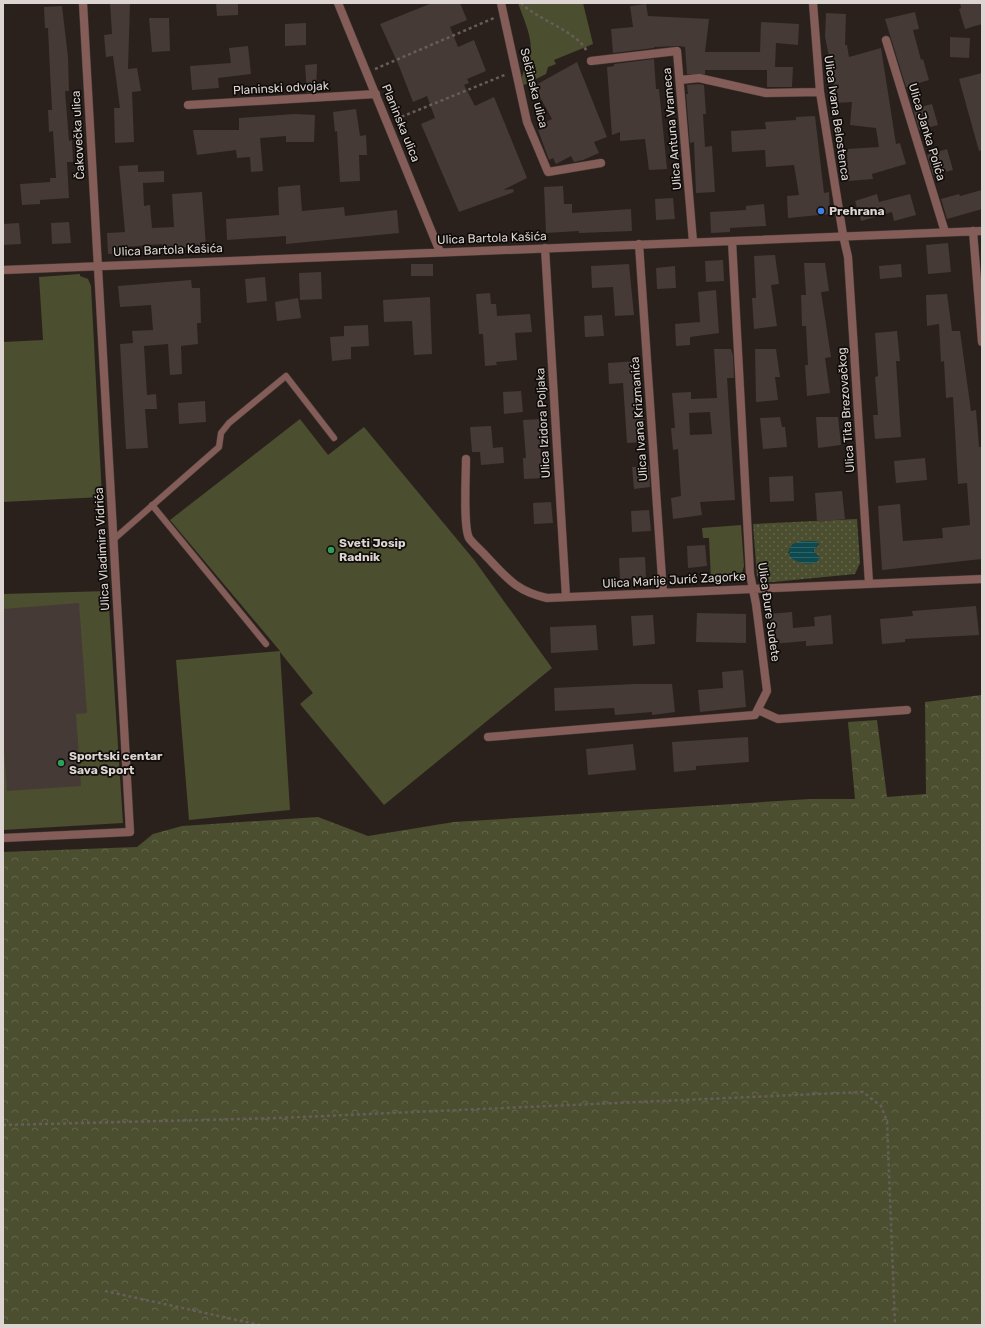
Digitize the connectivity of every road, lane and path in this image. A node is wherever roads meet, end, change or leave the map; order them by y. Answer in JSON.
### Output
{"nodes":[{"id":1,"x":83,"y":3,"type":"edge"},
{"id":2,"x":338,"y":3,"type":"edge"},
{"id":3,"x":501,"y":3,"type":"edge"},
{"id":4,"x":520,"y":3,"type":"edge"},
{"id":5,"x":813,"y":3,"type":"edge"},
{"id":6,"x":504,"y":14,"type":"junction"},
{"id":7,"x":886,"y":40,"type":"dead end"},
{"id":8,"x":591,"y":61,"type":"joint"},
{"id":9,"x":516,"y":70,"type":"junction"},
{"id":10,"x":367,"y":72,"type":"junction"},
{"id":11,"x":680,"y":80,"type":"junction"},
{"id":12,"x":820,"y":92,"type":"junction"},
{"id":13,"x":376,"y":94,"type":"junction"},
{"id":14,"x":188,"y":105,"type":"dead end"},
{"id":15,"x":388,"y":122,"type":"junction"},
{"id":16,"x":601,"y":163,"type":"dead end"},
{"id":17,"x":978,"y":231,"type":"edge"},
{"id":18,"x":945,"y":232,"type":"junction"},
{"id":19,"x":843,"y":235,"type":"junction"},
{"id":20,"x":732,"y":241,"type":"junction"},
{"id":21,"x":693,"y":242,"type":"junction"},
{"id":22,"x":639,"y":244,"type":"junction"},
{"id":23,"x":545,"y":248,"type":"junction"},
{"id":24,"x":440,"y":252,"type":"junction"},
{"id":25,"x":98,"y":265,"type":"junction"},
{"id":26,"x":3,"y":270,"type":"edge"},
{"id":27,"x":982,"y":342,"type":"edge"},
{"id":28,"x":334,"y":438,"type":"dead end"},
{"id":29,"x":466,"y":459,"type":"dead end"},
{"id":30,"x":152,"y":505,"type":"junction"},
{"id":31,"x":114,"y":539,"type":"junction"},
{"id":32,"x":982,"y":579,"type":"edge"},
{"id":33,"x":869,"y":583,"type":"junction"},
{"id":34,"x":753,"y":589,"type":"junction"},
{"id":35,"x":663,"y":593,"type":"junction"},
{"id":36,"x":566,"y":597,"type":"junction"},
{"id":37,"x":266,"y":644,"type":"dead end"},
{"id":38,"x":758,"y":710,"type":"junction"},
{"id":39,"x":907,"y":710,"type":"dead end"},
{"id":40,"x":488,"y":737,"type":"dead end"},
{"id":41,"x":3,"y":838,"type":"edge"},
{"id":42,"x":3,"y":1125,"type":"edge"},
{"id":43,"x":105,"y":1291,"type":"dead end"},
{"id":44,"x":260,"y":1325,"type":"edge"},
{"id":45,"x":895,"y":1325,"type":"edge"}],
"edges":[{"from":1,"to":25,"type":"street","name":"Čakovečka ulica"},
{"from":2,"to":10,"type":"street","name":"Planinska ulica"},
{"from":3,"to":6,"type":"street","name":"Selčinska ulica"},
{"from":4,"to":8,"type":"path"},
{"from":5,"to":12,"type":"street","name":"Ulica Ivana Belostenca"},
{"from":6,"to":9,"type":"street","name":"Selčinska ulica"},
{"from":6,"to":10,"type":"path"},
{"from":7,"to":18,"type":"street","name":"Ulica Janka Polića"},
{"from":8,"to":11,"type":"street","name":"Ulica Antuna Vrameca"},
{"from":9,"to":15,"type":"path"},
{"from":9,"to":16,"type":"street","name":"Selčinska ulica"},
{"from":10,"to":13,"type":"street","name":"Planinska ulica"},
{"from":11,"to":12,"type":"street"},
{"from":11,"to":21,"type":"street","name":"Ulica Antuna Vrameca"},
{"from":12,"to":19,"type":"street","name":"Ulica Ivana Belostenca"},
{"from":13,"to":14,"type":"street","name":"Planinski odvojak"},
{"from":13,"to":15,"type":"street","name":"Planinska ulica"},
{"from":15,"to":24,"type":"street","name":"Planinska ulica"},
{"from":17,"to":18,"type":"street","name":"Ulica Bartola Kašića"},
{"from":17,"to":27,"type":"street"},
{"from":18,"to":19,"type":"street","name":"Ulica Bartola Kašića"},
{"from":19,"to":20,"type":"street","name":"Ulica Bartola Kašića"},
{"from":19,"to":33,"type":"street","name":"Ulica Tita Brezovačkog"},
{"from":20,"to":21,"type":"street","name":"Ulica Bartola Kašića"},
{"from":20,"to":34,"type":"street","name":"Ulica Đure Sudete"},
{"from":21,"to":22,"type":"street","name":"Ulica Bartola Kašića"},
{"from":22,"to":23,"type":"street","name":"Ulica Bartola Kašića"},
{"from":22,"to":35,"type":"street","name":"Ulica Ivana Krizmanića"},
{"from":23,"to":24,"type":"street","name":"Ulica Bartola Kašića"},
{"from":23,"to":36,"type":"street","name":"Ulica Izidora Poljaka"},
{"from":24,"to":25,"type":"street","name":"Ulica Bartola Kašića"},
{"from":25,"to":26,"type":"street","name":"Ulica Bartola Kašića"},
{"from":25,"to":31,"type":"street","name":"Ulica Vladimira Vidrića"},
{"from":28,"to":30,"type":"lane"},
{"from":29,"to":36,"type":"street","name":"Ulica Marije Jurić Zagorke"},
{"from":30,"to":31,"type":"lane"},
{"from":30,"to":37,"type":"lane"},
{"from":31,"to":41,"type":"street","name":"Ulica Vladimira Vidrića"},
{"from":32,"to":33,"type":"street","name":"Ulica Marije Jurić Zagorke"},
{"from":33,"to":34,"type":"street","name":"Ulica Marije Jurić Zagorke"},
{"from":34,"to":35,"type":"street","name":"Ulica Marije Jurić Zagorke"},
{"from":34,"to":38,"type":"street","name":"Ulica Đure Sudete"},
{"from":35,"to":36,"type":"street","name":"Ulica Marije Jurić Zagorke"},
{"from":38,"to":39,"type":"street"},
{"from":38,"to":40,"type":"street"},
{"from":42,"to":45,"type":"path"},
{"from":43,"to":44,"type":"path"}]}
